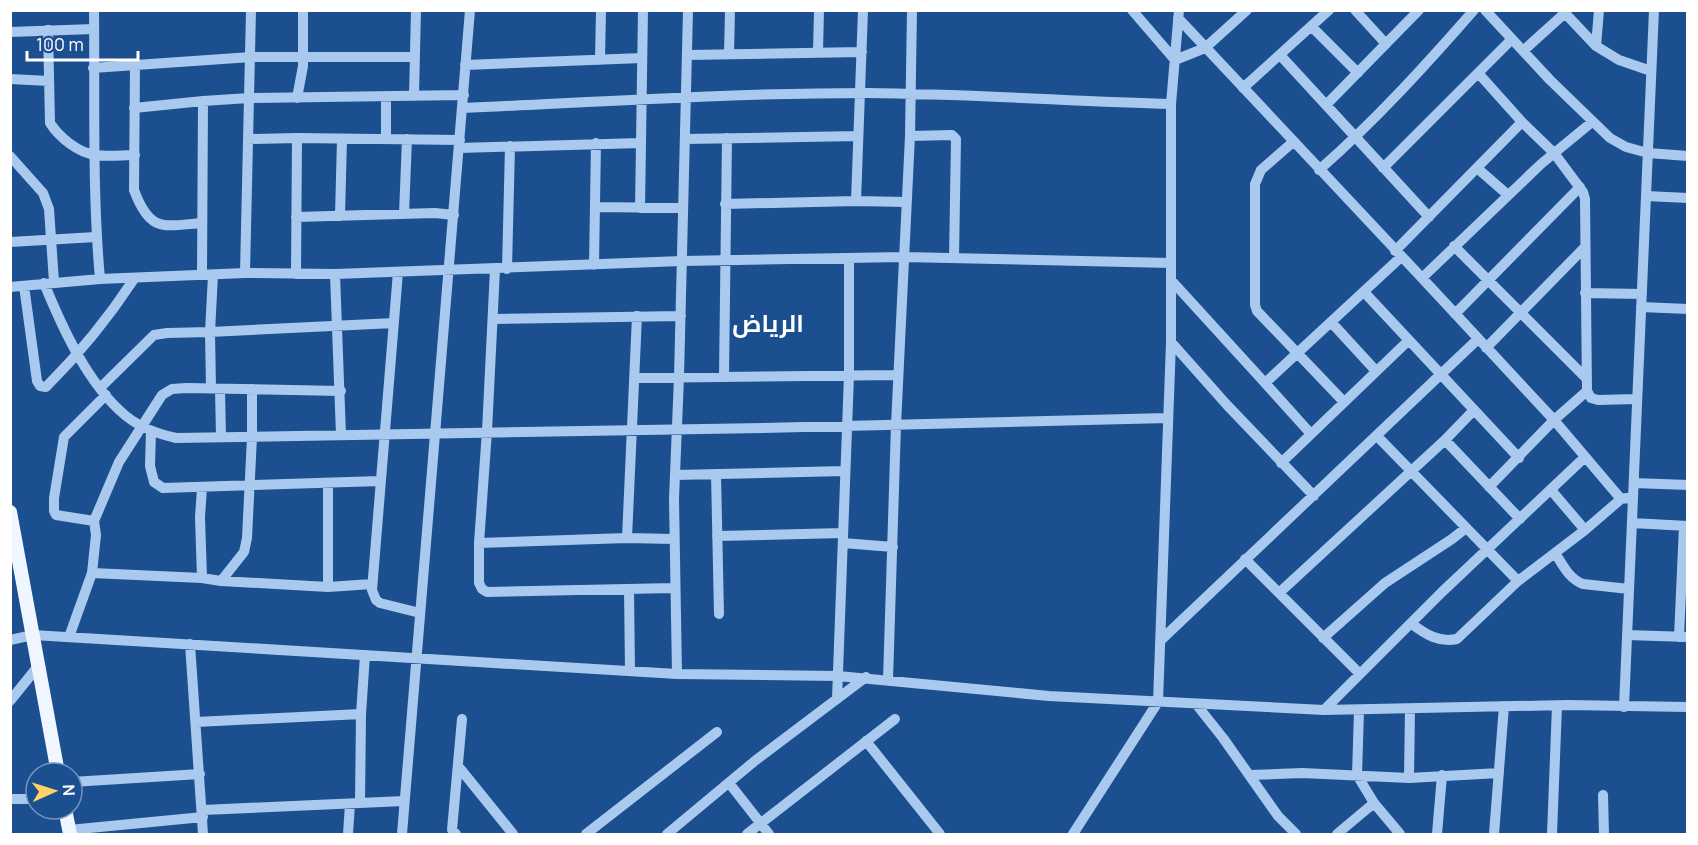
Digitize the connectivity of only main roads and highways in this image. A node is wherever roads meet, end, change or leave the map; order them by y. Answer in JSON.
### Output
{"nodes":[{"id":1,"x":10,"y":512,"type":"edge"},
{"id":2,"x":56,"y":761,"type":"edge"}],
"edges":[{"from":1,"to":2,"type":"main road"}]}
